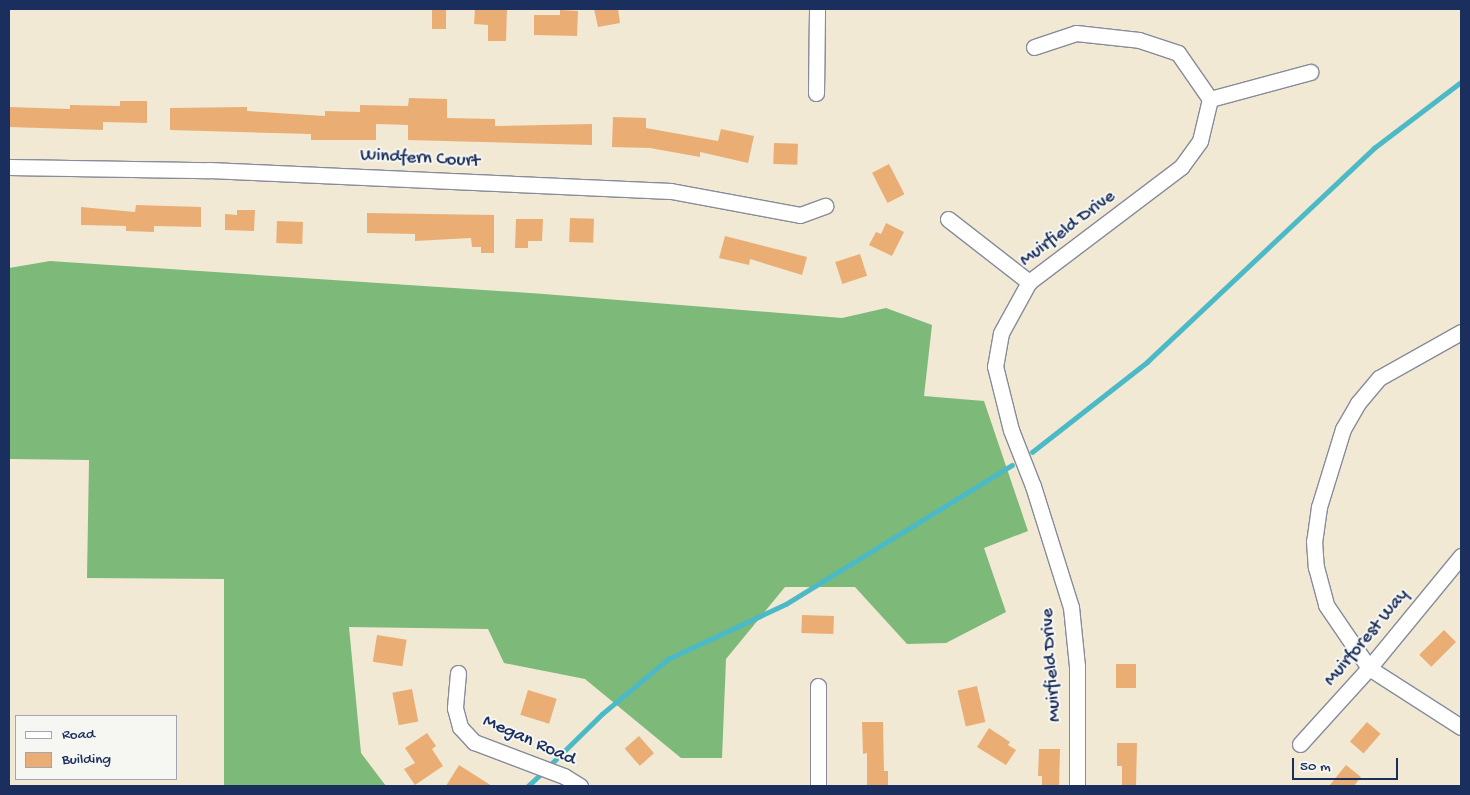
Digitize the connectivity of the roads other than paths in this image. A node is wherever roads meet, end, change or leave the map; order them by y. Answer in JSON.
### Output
{"nodes":[{"id":1,"x":818,"y":9,"type":"edge"},
{"id":2,"x":1034,"y":47,"type":"dead end"},
{"id":3,"x":1310,"y":72,"type":"dead end"},
{"id":4,"x":816,"y":93,"type":"dead end"},
{"id":5,"x":1210,"y":99,"type":"junction"},
{"id":6,"x":9,"y":167,"type":"edge"},
{"id":7,"x":825,"y":206,"type":"dead end"},
{"id":8,"x":948,"y":218,"type":"dead end"},
{"id":9,"x":1029,"y":282,"type":"junction"},
{"id":10,"x":1461,"y":332,"type":"edge"},
{"id":11,"x":1461,"y":556,"type":"edge"},
{"id":12,"x":1369,"y":668,"type":"junction"},
{"id":13,"x":458,"y":673,"type":"dead end"},
{"id":14,"x":818,"y":686,"type":"dead end"},
{"id":15,"x":1461,"y":727,"type":"edge"},
{"id":16,"x":1300,"y":744,"type":"dead end"},
{"id":17,"x":580,"y":786,"type":"edge"},
{"id":18,"x":818,"y":786,"type":"edge"},
{"id":19,"x":1077,"y":786,"type":"edge"}],
"edges":[{"from":1,"to":4,"type":"street"},
{"from":2,"to":5,"type":"street"},
{"from":3,"to":5,"type":"street"},
{"from":5,"to":9,"type":"street","name":"Muirfield Drive"},
{"from":6,"to":7,"type":"street","name":"Windfern Court"},
{"from":8,"to":9,"type":"street"},
{"from":9,"to":19,"type":"street","name":"Muirfield Drive"},
{"from":10,"to":12,"type":"street"},
{"from":11,"to":12,"type":"street","name":"Muirforest Way"},
{"from":12,"to":15,"type":"street"},
{"from":12,"to":16,"type":"street","name":"Muirforest Way"},
{"from":13,"to":17,"type":"street","name":"Megan Road"},
{"from":14,"to":18,"type":"street"}]}
